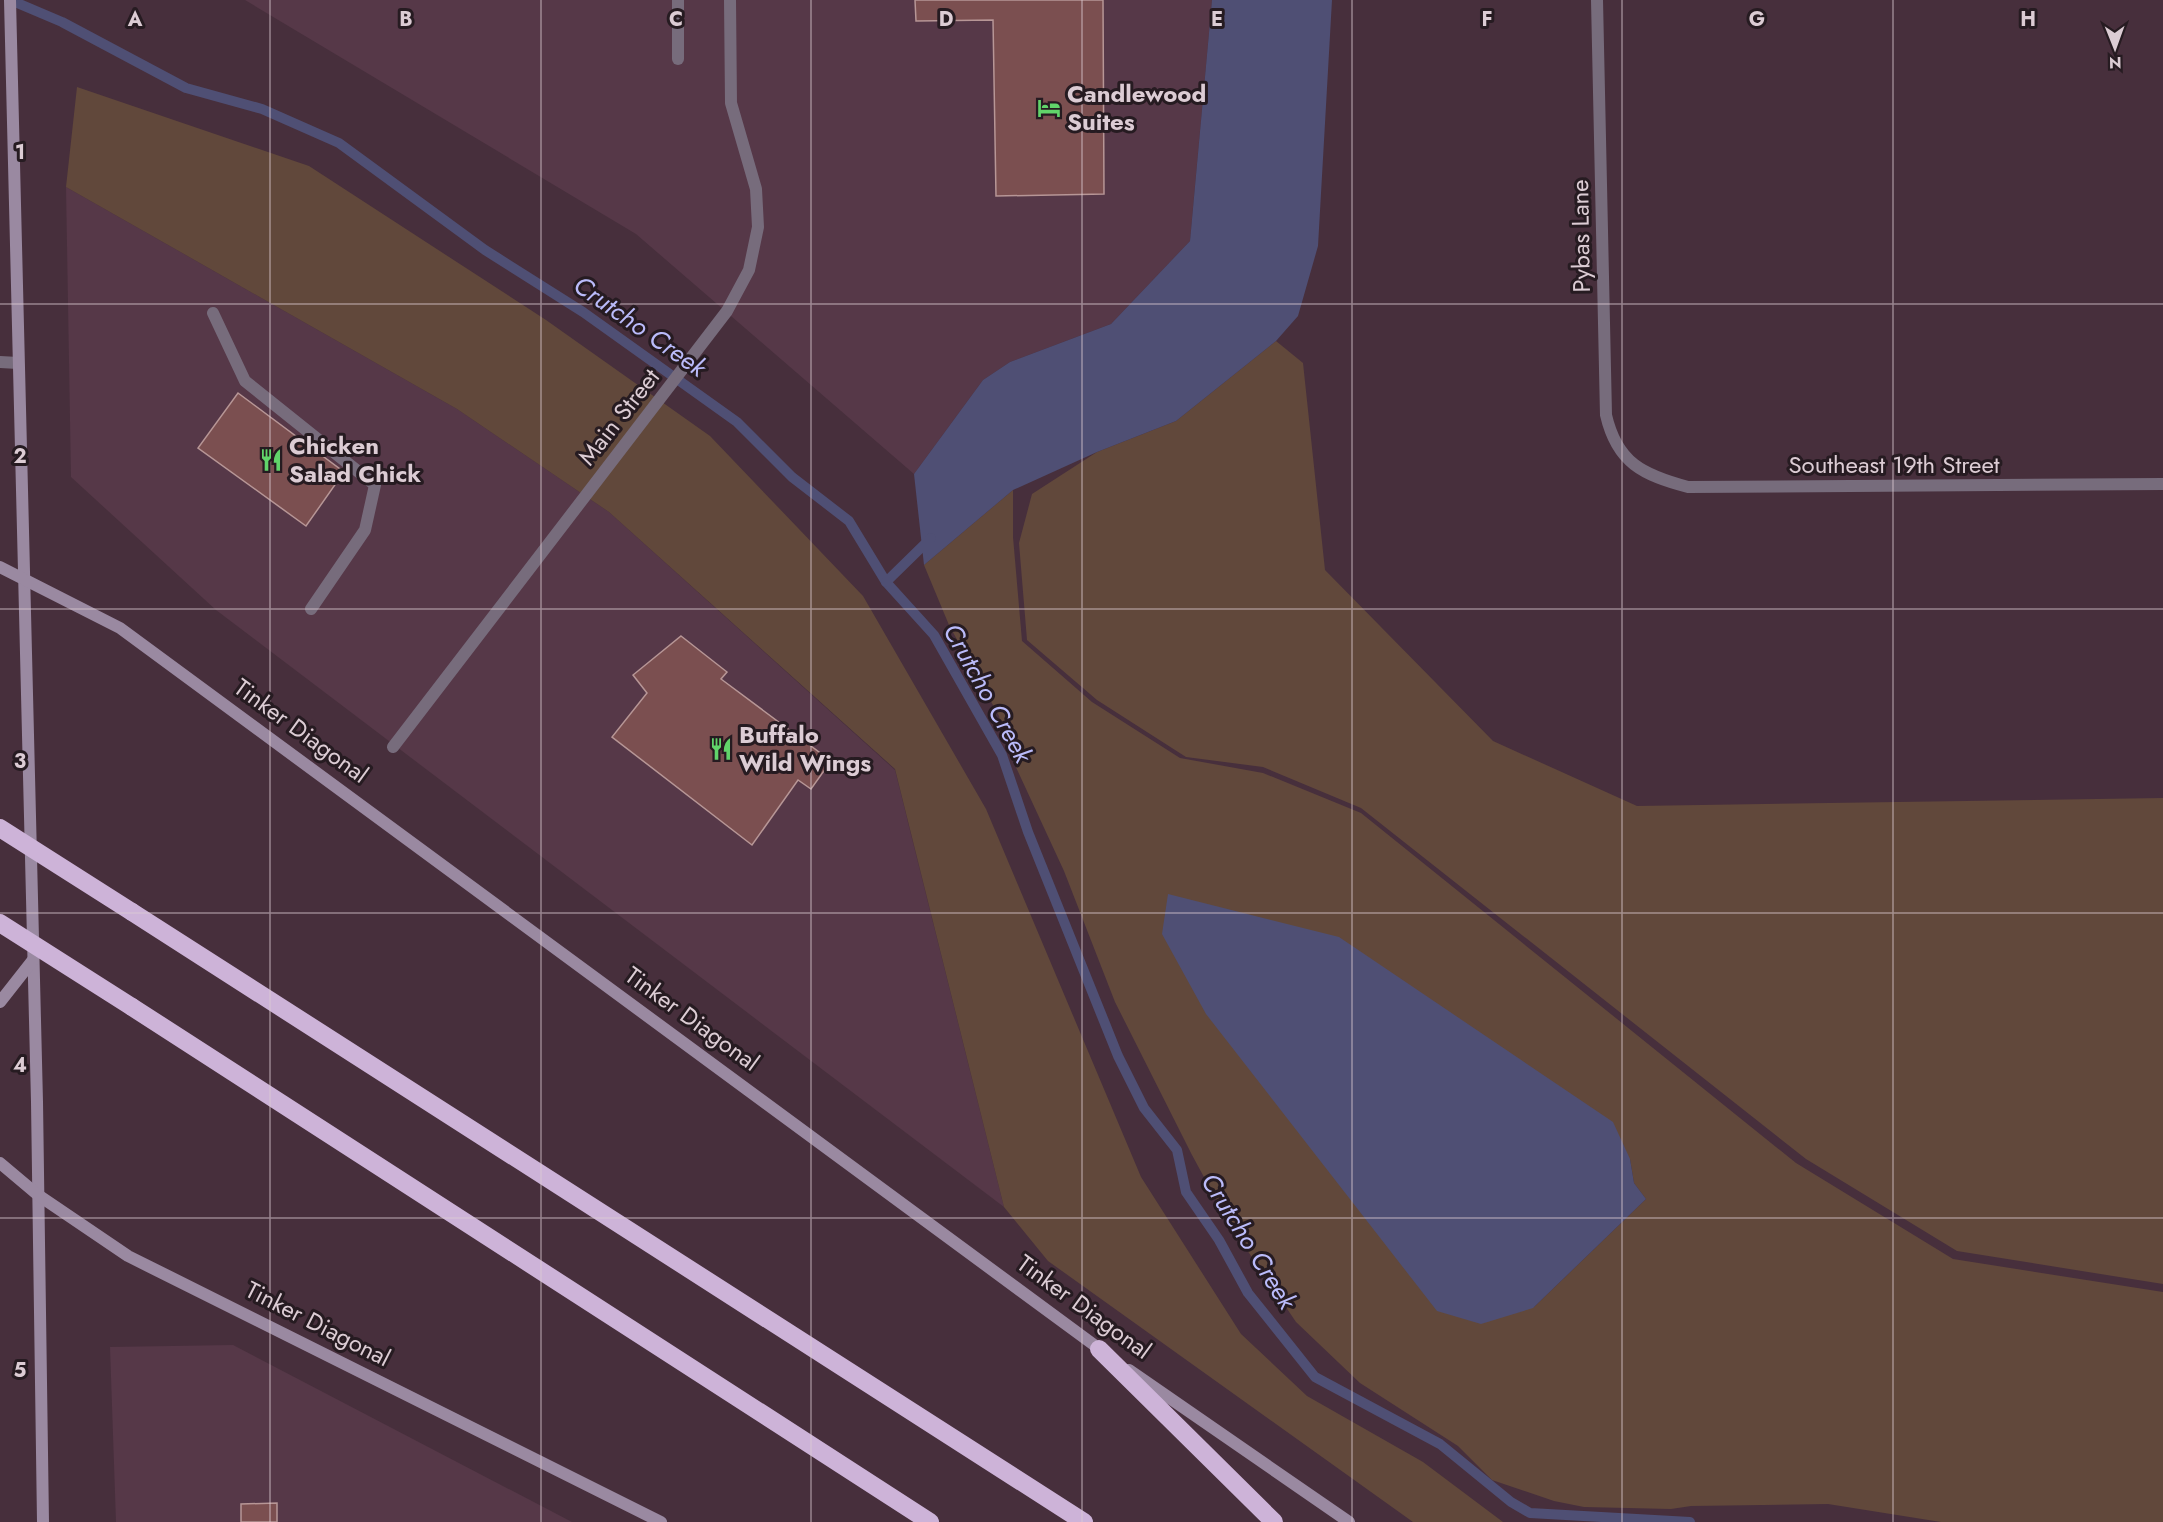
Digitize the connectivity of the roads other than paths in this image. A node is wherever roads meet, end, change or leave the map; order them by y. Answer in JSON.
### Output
{"nodes":[{"id":1,"x":10,"y":0,"type":"edge"},
{"id":2,"x":678,"y":0,"type":"edge"},
{"id":3,"x":730,"y":0,"type":"edge"},
{"id":4,"x":1597,"y":0,"type":"edge"},
{"id":5,"x":678,"y":59,"type":"dead end"},
{"id":6,"x":213,"y":313,"type":"dead end"},
{"id":7,"x":0,"y":362,"type":"edge"},
{"id":8,"x":18,"y":363,"type":"junction"},
{"id":9,"x":1631,"y":463,"type":"joint"},
{"id":10,"x":2163,"y":484,"type":"edge"},
{"id":11,"x":0,"y":567,"type":"edge"},
{"id":12,"x":23,"y":579,"type":"junction"},
{"id":13,"x":311,"y":609,"type":"dead end"},
{"id":14,"x":393,"y":747,"type":"dead end"},
{"id":15,"x":0,"y":828,"type":"edge"},
{"id":16,"x":0,"y":923,"type":"edge"},
{"id":17,"x":33,"y":960,"type":"junction"},
{"id":18,"x":0,"y":1002,"type":"edge"},
{"id":19,"x":0,"y":1163,"type":"edge"},
{"id":20,"x":38,"y":1195,"type":"junction"},
{"id":21,"x":1099,"y":1349,"type":"junction"},
{"id":22,"x":43,"y":1522,"type":"edge"},
{"id":23,"x":661,"y":1522,"type":"edge"},
{"id":24,"x":930,"y":1522,"type":"edge"},
{"id":25,"x":1084,"y":1522,"type":"edge"},
{"id":26,"x":1274,"y":1522,"type":"edge"},
{"id":27,"x":1349,"y":1522,"type":"edge"}],
"edges":[{"from":1,"to":8,"type":"street"},
{"from":2,"to":5,"type":"street"},
{"from":3,"to":14,"type":"street","name":"Main Street"},
{"from":4,"to":9,"type":"street","name":"Pybas Lane"},
{"from":6,"to":13,"type":"street"},
{"from":7,"to":8,"type":"street"},
{"from":8,"to":12,"type":"street"},
{"from":9,"to":10,"type":"street","name":"Southeast 19th Street"},
{"from":11,"to":12,"type":"street","name":"Tinker Diagonal"},
{"from":12,"to":17,"type":"street"},
{"from":12,"to":21,"type":"street","name":"Tinker Diagonal"},
{"from":15,"to":25,"type":"highway","bridge":true},
{"from":16,"to":24,"type":"highway","bridge":true},
{"from":17,"to":18,"type":"street"},
{"from":17,"to":20,"type":"street"},
{"from":19,"to":20,"type":"street","name":"Tinker Diagonal"},
{"from":20,"to":22,"type":"street"},
{"from":20,"to":23,"type":"street","name":"Tinker Diagonal"},
{"from":21,"to":26,"type":"highway"},
{"from":21,"to":27,"type":"street","name":"Tinker Diagonal"}]}
